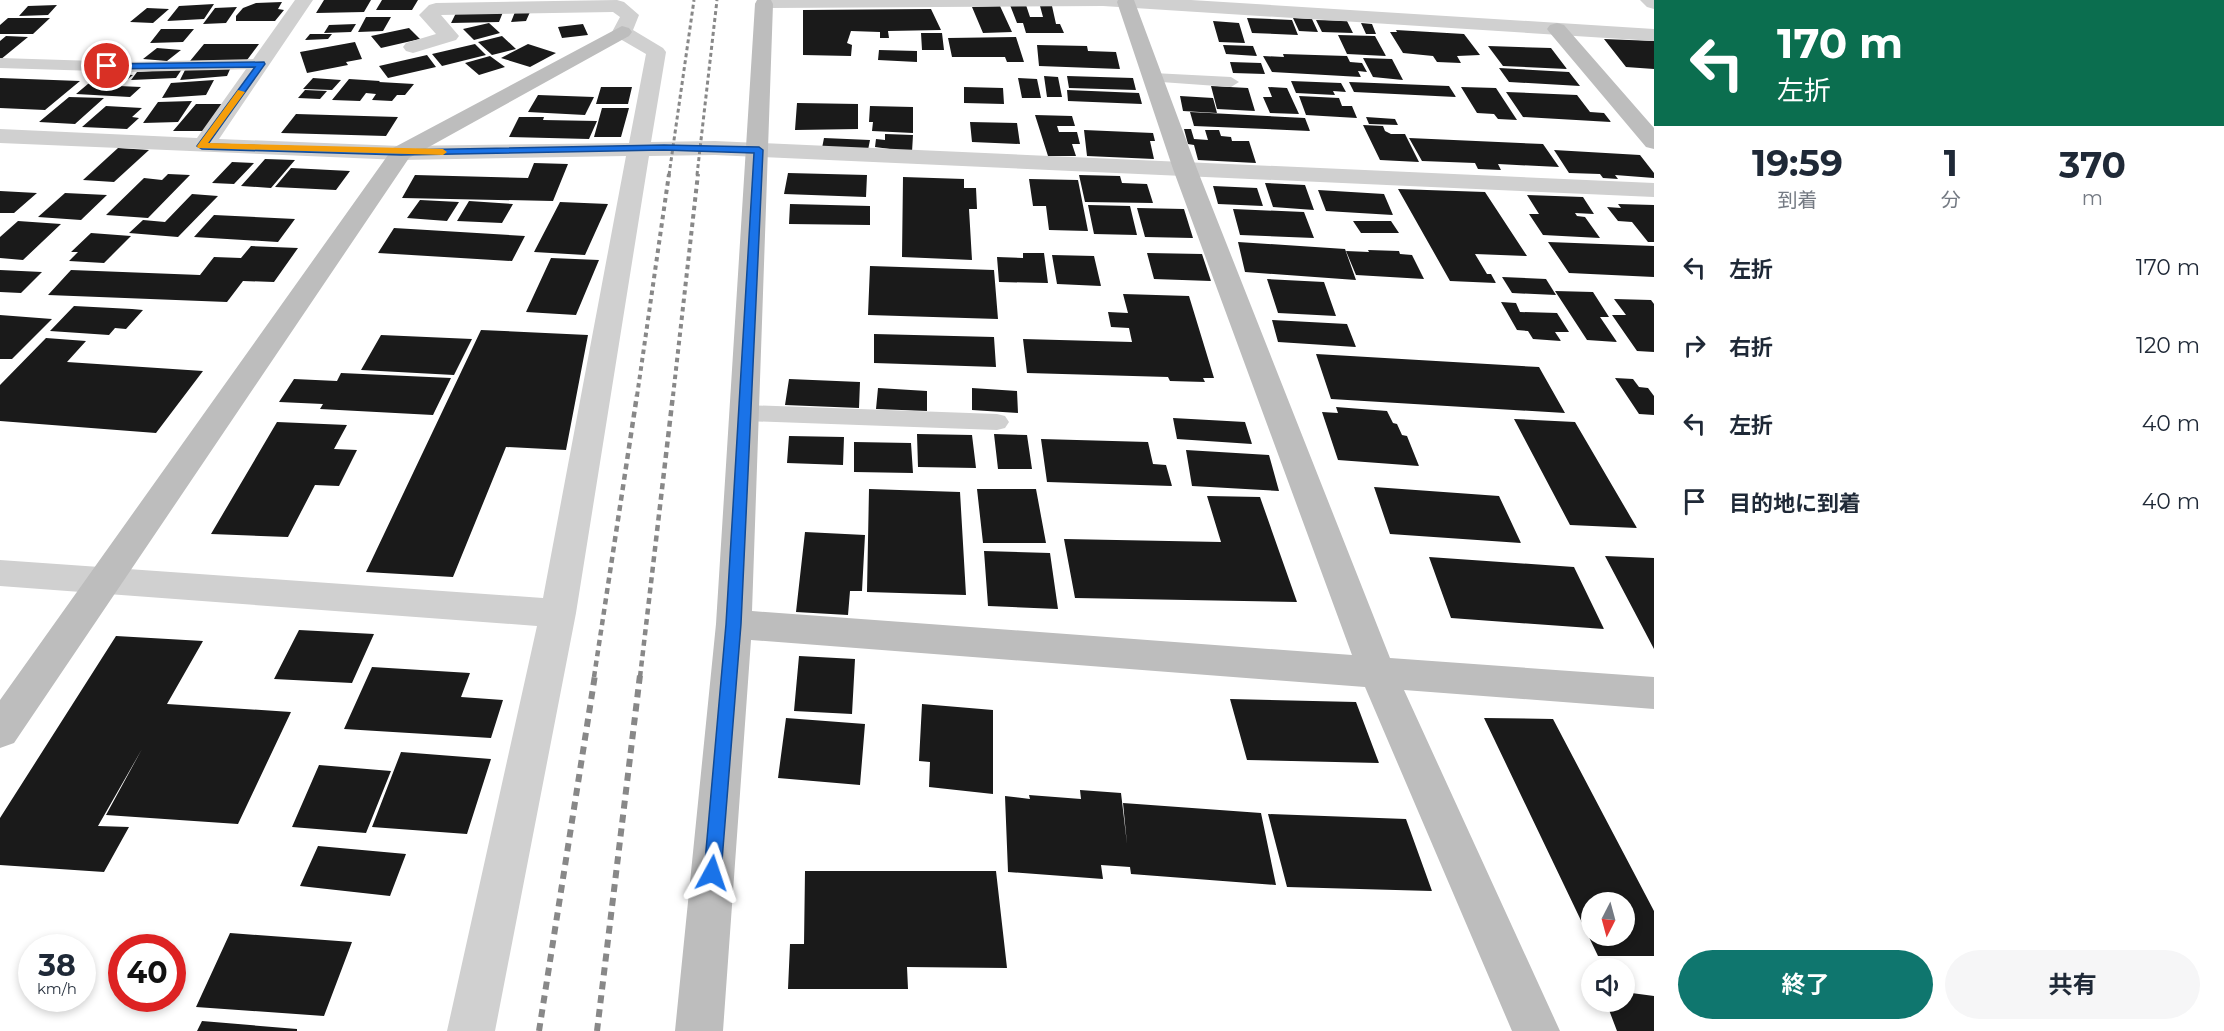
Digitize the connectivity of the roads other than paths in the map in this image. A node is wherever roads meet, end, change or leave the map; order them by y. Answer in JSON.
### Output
{"nodes":[{"id":1,"x":304,"y":0,"type":"edge"},
{"id":2,"x":1649,"y":0,"type":"edge"},
{"id":3,"x":1126,"y":2,"type":"junction"},
{"id":4,"x":1654,"y":3,"type":"edge"},
{"id":5,"x":1557,"y":29,"type":"junction"},
{"id":6,"x":622,"y":32,"type":"junction"},
{"id":7,"x":1654,"y":35,"type":"edge"},
{"id":8,"x":413,"y":47,"type":"dead end"},
{"id":9,"x":0,"y":63,"type":"edge"},
{"id":10,"x":261,"y":64,"type":"junction"},
{"id":11,"x":1153,"y":78,"type":"junction"},
{"id":12,"x":1231,"y":82,"type":"dead end"},
{"id":13,"x":0,"y":136,"type":"edge"},
{"id":14,"x":1654,"y":142,"type":"edge"},
{"id":15,"x":202,"y":146,"type":"junction"},
{"id":16,"x":639,"y":149,"type":"junction"},
{"id":17,"x":759,"y":150,"type":"junction"},
{"id":18,"x":401,"y":153,"type":"junction"},
{"id":19,"x":1185,"y":169,"type":"junction"},
{"id":20,"x":1654,"y":190,"type":"edge"},
{"id":21,"x":745,"y":413,"type":"junction"},
{"id":22,"x":997,"y":422,"type":"dead end"},
{"id":23,"x":0,"y":573,"type":"edge"},
{"id":24,"x":105,"y":580,"type":"junction"},
{"id":25,"x":558,"y":613,"type":"junction"},
{"id":26,"x":734,"y":624,"type":"junction"},
{"id":27,"x":1378,"y":674,"type":"junction"},
{"id":28,"x":1654,"y":693,"type":"edge"},
{"id":29,"x":0,"y":731,"type":"edge"},
{"id":30,"x":471,"y":1031,"type":"edge"},
{"id":31,"x":699,"y":1031,"type":"edge"},
{"id":32,"x":1536,"y":1031,"type":"edge"}],
"edges":[{"from":1,"to":10,"type":"street"},
{"from":2,"to":4,"type":"street"},
{"from":3,"to":5,"type":"street"},
{"from":3,"to":11,"type":"street"},
{"from":3,"to":17,"type":"street"},
{"from":5,"to":7,"type":"street"},
{"from":5,"to":14,"type":"street"},
{"from":6,"to":8,"type":"street"},
{"from":6,"to":16,"type":"street"},
{"from":6,"to":18,"type":"street"},
{"from":9,"to":10,"type":"lane"},
{"from":10,"to":15,"type":"street"},
{"from":11,"to":12,"type":"lane"},
{"from":11,"to":19,"type":"street"},
{"from":13,"to":15,"type":"street"},
{"from":15,"to":18,"type":"street"},
{"from":16,"to":17,"type":"street"},
{"from":16,"to":18,"type":"street"},
{"from":16,"to":25,"type":"street"},
{"from":17,"to":19,"type":"street"},
{"from":17,"to":21,"type":"street"},
{"from":18,"to":24,"type":"street"},
{"from":19,"to":20,"type":"street"},
{"from":19,"to":27,"type":"street"},
{"from":21,"to":22,"type":"lane"},
{"from":21,"to":26,"type":"street"},
{"from":23,"to":24,"type":"street"},
{"from":24,"to":25,"type":"street"},
{"from":24,"to":29,"type":"street"},
{"from":25,"to":30,"type":"street"},
{"from":26,"to":27,"type":"street"},
{"from":26,"to":31,"type":"street"},
{"from":27,"to":28,"type":"street"},
{"from":27,"to":32,"type":"street"}]}
